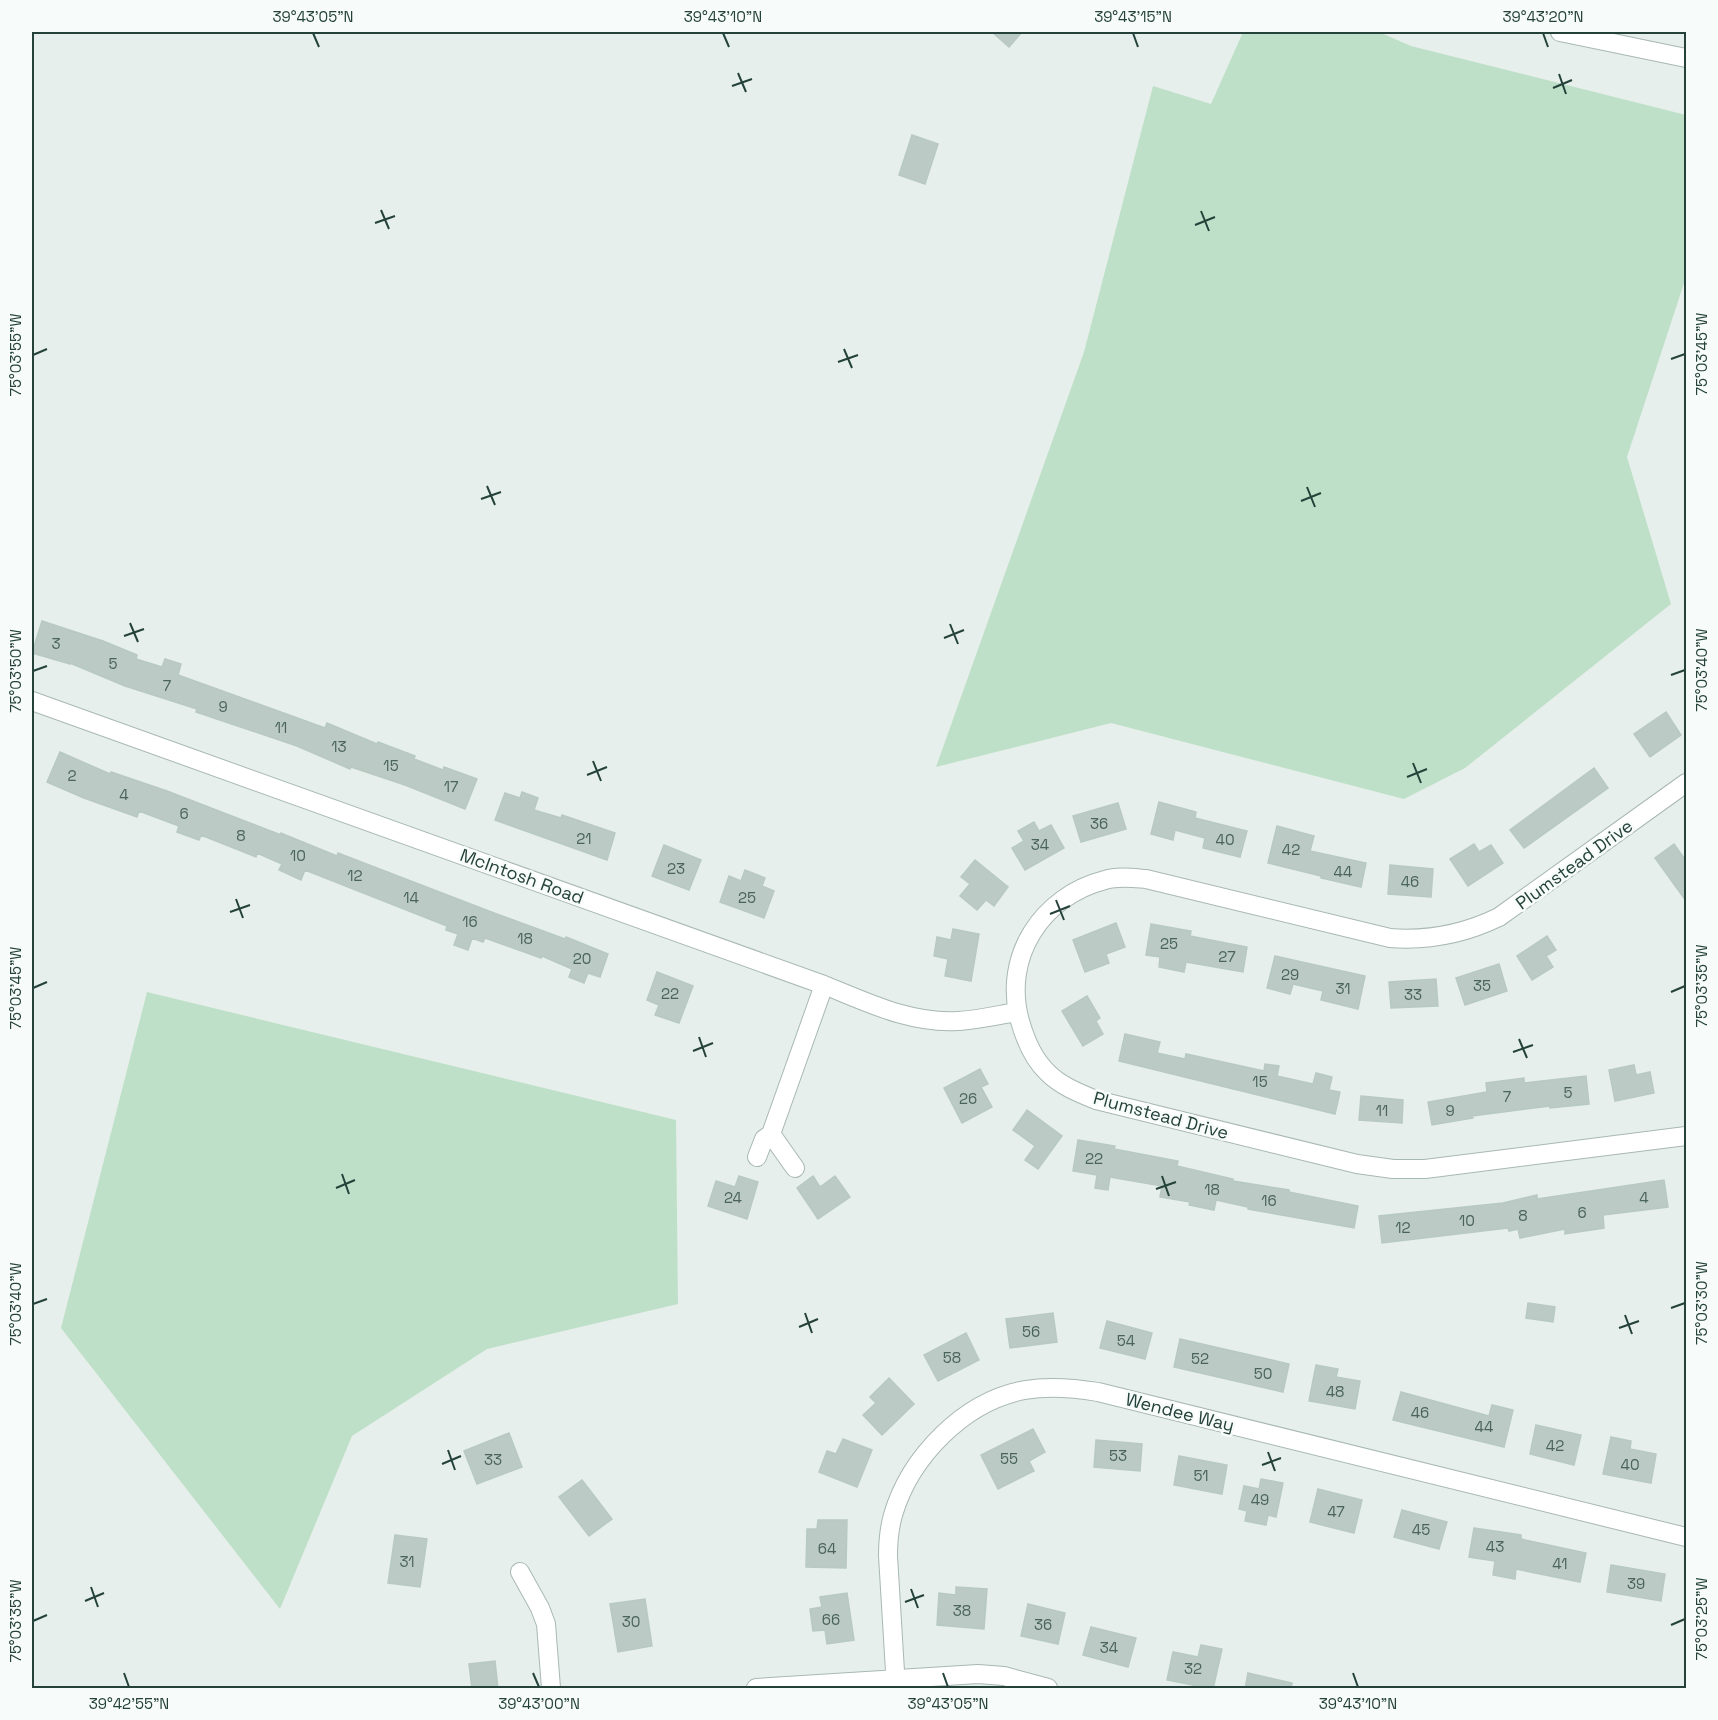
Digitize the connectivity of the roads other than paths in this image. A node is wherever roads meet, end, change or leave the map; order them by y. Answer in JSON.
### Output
{"nodes":[{"id":1,"x":1560,"y":32,"type":"edge"},
{"id":2,"x":1686,"y":58,"type":"edge"},
{"id":3,"x":32,"y":701,"type":"edge"},
{"id":4,"x":1686,"y":784,"type":"edge"},
{"id":5,"x":824,"y":986,"type":"junction"},
{"id":6,"x":1017,"y":1012,"type":"junction"},
{"id":7,"x":771,"y":1134,"type":"junction"},
{"id":8,"x":1686,"y":1136,"type":"edge"},
{"id":9,"x":757,"y":1157,"type":"dead end"},
{"id":10,"x":795,"y":1168,"type":"dead end"},
{"id":11,"x":1686,"y":1537,"type":"edge"},
{"id":12,"x":520,"y":1572,"type":"dead end"},
{"id":13,"x":896,"y":1683,"type":"edge"},
{"id":14,"x":551,"y":1689,"type":"edge"},
{"id":15,"x":756,"y":1689,"type":"edge"},
{"id":16,"x":1048,"y":1689,"type":"edge"}],
"edges":[{"from":1,"to":2,"type":"street"},
{"from":3,"to":5,"type":"street","name":"McIntosh Road"},
{"from":4,"to":6,"type":"street","name":"Plumstead Drive"},
{"from":5,"to":6,"type":"street","name":"McIntosh Road"},
{"from":5,"to":7,"type":"street"},
{"from":6,"to":8,"type":"street","name":"Plumstead Drive"},
{"from":7,"to":9,"type":"street"},
{"from":7,"to":10,"type":"street"},
{"from":11,"to":13,"type":"street","name":"Wendee Way"},
{"from":12,"to":14,"type":"street"},
{"from":13,"to":15,"type":"street"},
{"from":13,"to":16,"type":"street"}]}
